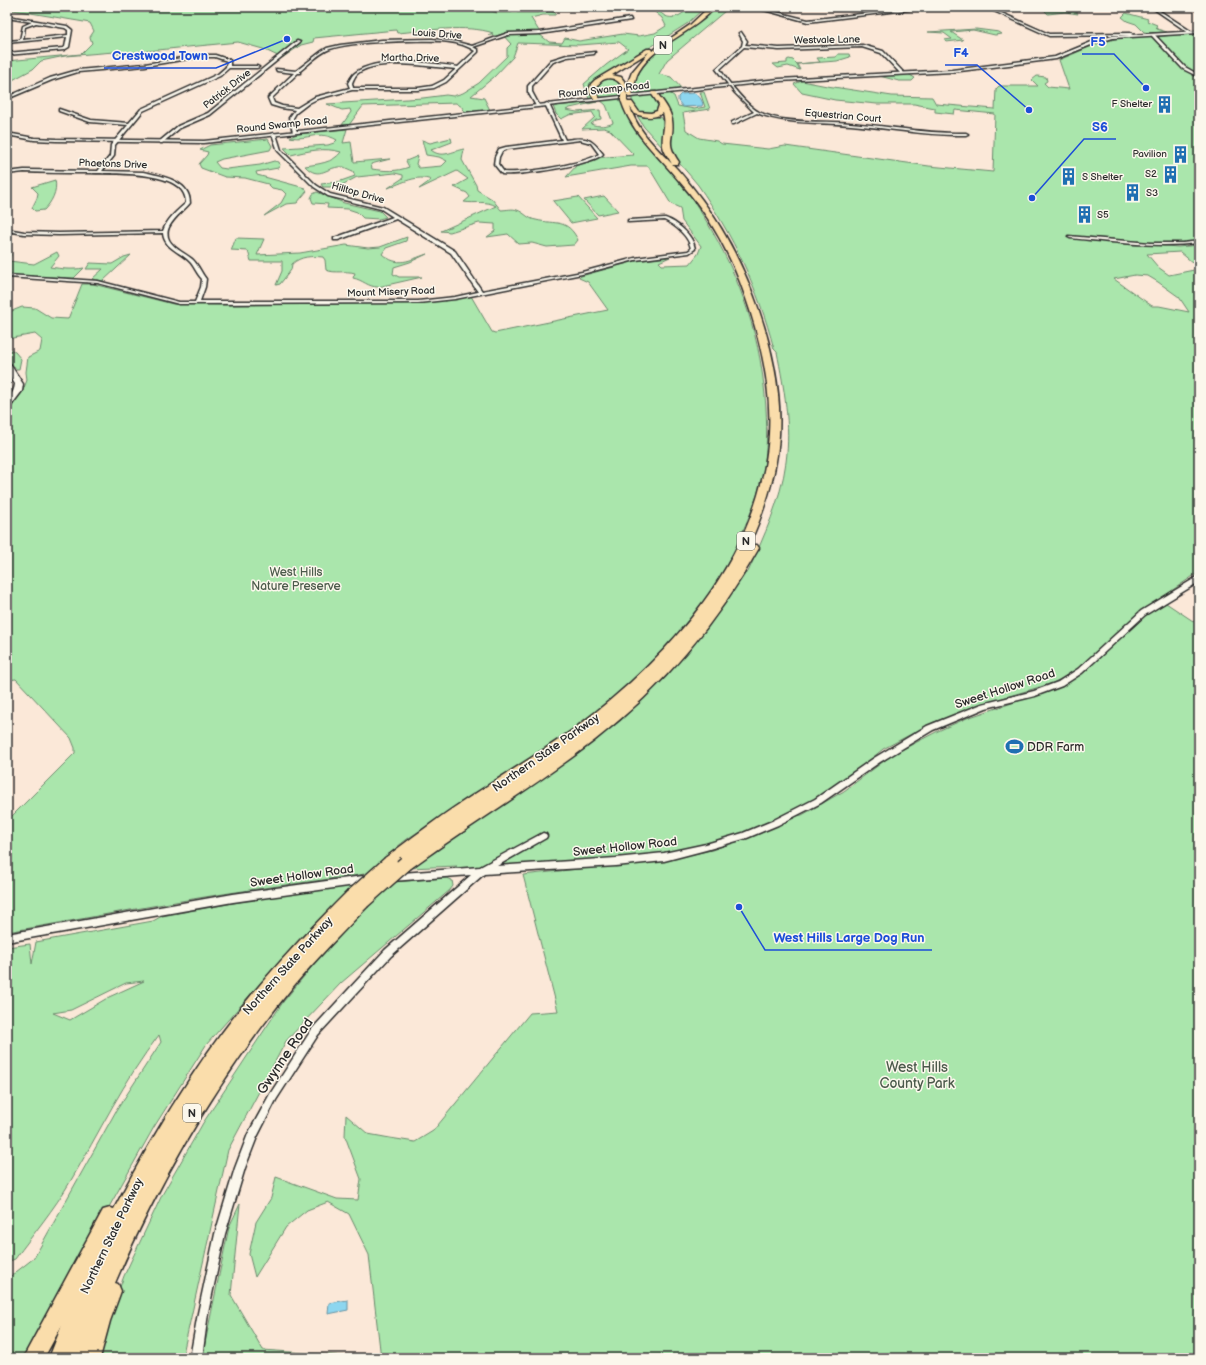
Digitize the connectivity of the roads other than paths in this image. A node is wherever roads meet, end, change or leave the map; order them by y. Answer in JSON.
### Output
{"nodes":[{"id":1,"x":708,"y":7,"type":"edge"},
{"id":2,"x":712,"y":7,"type":"edge"},
{"id":3,"x":754,"y":7,"type":"edge"},
{"id":4,"x":900,"y":7,"type":"edge"},
{"id":5,"x":930,"y":7,"type":"edge"},
{"id":6,"x":986,"y":7,"type":"edge"},
{"id":7,"x":1152,"y":7,"type":"edge"},
{"id":8,"x":905,"y":10,"type":"junction"},
{"id":9,"x":7,"y":17,"type":"edge"},
{"id":10,"x":630,"y":19,"type":"dead end"},
{"id":11,"x":35,"y":22,"type":"junction"},
{"id":12,"x":1190,"y":32,"type":"junction"},
{"id":13,"x":1199,"y":32,"type":"edge"},
{"id":14,"x":741,"y":33,"type":"dead end"},
{"id":15,"x":1107,"y":33,"type":"junction"},
{"id":16,"x":1131,"y":34,"type":"dead end"},
{"id":17,"x":1153,"y":35,"type":"junction"},
{"id":18,"x":69,"y":36,"type":"junction"},
{"id":19,"x":1113,"y":37,"type":"junction"},
{"id":20,"x":21,"y":40,"type":"junction"},
{"id":21,"x":7,"y":42,"type":"edge"},
{"id":22,"x":298,"y":42,"type":"dead end"},
{"id":23,"x":875,"y":43,"type":"dead end"},
{"id":24,"x":473,"y":46,"type":"junction"},
{"id":25,"x":743,"y":46,"type":"junction"},
{"id":26,"x":869,"y":47,"type":"junction"},
{"id":27,"x":651,"y":49,"type":"junction"},
{"id":28,"x":594,"y":53,"type":"dead end"},
{"id":29,"x":7,"y":54,"type":"edge"},
{"id":30,"x":228,"y":67,"type":"junction"},
{"id":31,"x":257,"y":67,"type":"dead end"},
{"id":32,"x":460,"y":68,"type":"junction"},
{"id":33,"x":277,"y":70,"type":"dead end"},
{"id":34,"x":299,"y":72,"type":"junction"},
{"id":35,"x":902,"y":73,"type":"junction"},
{"id":36,"x":1199,"y":76,"type":"edge"},
{"id":37,"x":731,"y":85,"type":"junction"},
{"id":38,"x":625,"y":87,"type":"junction"},
{"id":39,"x":352,"y":89,"type":"junction"},
{"id":40,"x":654,"y":93,"type":"junction"},
{"id":41,"x":7,"y":98,"type":"edge"},
{"id":42,"x":627,"y":98,"type":"junction"},
{"id":43,"x":597,"y":99,"type":"junction"},
{"id":44,"x":547,"y":104,"type":"junction"},
{"id":45,"x":537,"y":106,"type":"junction"},
{"id":46,"x":662,"y":106,"type":"junction"},
{"id":47,"x":297,"y":109,"type":"junction"},
{"id":48,"x":60,"y":110,"type":"dead end"},
{"id":49,"x":757,"y":112,"type":"junction"},
{"id":50,"x":651,"y":115,"type":"junction"},
{"id":51,"x":733,"y":123,"type":"dead end"},
{"id":52,"x":130,"y":124,"type":"junction"},
{"id":53,"x":668,"y":124,"type":"junction"},
{"id":54,"x":295,"y":132,"type":"junction"},
{"id":55,"x":7,"y":134,"type":"edge"},
{"id":56,"x":274,"y":134,"type":"junction"},
{"id":57,"x":966,"y":134,"type":"dead end"},
{"id":58,"x":115,"y":141,"type":"junction"},
{"id":59,"x":564,"y":141,"type":"junction"},
{"id":60,"x":161,"y":142,"type":"junction"},
{"id":61,"x":681,"y":170,"type":"junction"},
{"id":62,"x":99,"y":172,"type":"junction"},
{"id":63,"x":7,"y":173,"type":"edge"},
{"id":64,"x":397,"y":217,"type":"junction"},
{"id":65,"x":630,"y":221,"type":"dead end"},
{"id":66,"x":7,"y":230,"type":"edge"},
{"id":67,"x":164,"y":232,"type":"junction"},
{"id":68,"x":1070,"y":237,"type":"dead end"},
{"id":69,"x":336,"y":239,"type":"dead end"},
{"id":70,"x":1199,"y":242,"type":"edge"},
{"id":71,"x":7,"y":276,"type":"edge"},
{"id":72,"x":480,"y":292,"type":"junction"},
{"id":73,"x":197,"y":303,"type":"junction"},
{"id":74,"x":7,"y":366,"type":"edge"},
{"id":75,"x":7,"y":405,"type":"edge"},
{"id":76,"x":1199,"y":579,"type":"edge"},
{"id":77,"x":543,"y":836,"type":"dead end"},
{"id":78,"x":483,"y":870,"type":"junction"},
{"id":79,"x":357,"y":899,"type":"junction"},
{"id":80,"x":7,"y":938,"type":"edge"},
{"id":81,"x":161,"y":1140,"type":"junction"},
{"id":82,"x":146,"y":1196,"type":"junction"},
{"id":83,"x":33,"y":1358,"type":"edge"},
{"id":84,"x":59,"y":1358,"type":"edge"},
{"id":85,"x":75,"y":1358,"type":"edge"},
{"id":86,"x":90,"y":1358,"type":"edge"},
{"id":87,"x":196,"y":1358,"type":"edge"}],
"edges":[{"from":1,"to":27,"type":"highway","name":"Northern State Parkway","number":"N"},
{"from":2,"to":42,"type":"highway","number":"N"},
{"from":3,"to":8,"type":"street"},
{"from":4,"to":8,"type":"street"},
{"from":5,"to":8,"type":"street"},
{"from":6,"to":15,"type":"street"},
{"from":7,"to":12,"type":"street"},
{"from":9,"to":11,"type":"street"},
{"from":10,"to":24,"type":"street"},
{"from":11,"to":18,"type":"street"},
{"from":11,"to":20,"type":"street"},
{"from":12,"to":13,"type":"street","name":"Round Swamp Road"},
{"from":12,"to":17,"type":"street","name":"Round Swamp Road"},
{"from":14,"to":25,"type":"street"},
{"from":15,"to":16,"type":"street"},
{"from":15,"to":19,"type":"street"},
{"from":17,"to":19,"type":"street","name":"Round Swamp Road"},
{"from":17,"to":36,"type":"street"},
{"from":18,"to":20,"type":"street"},
{"from":18,"to":29,"type":"street"},
{"from":19,"to":35,"type":"street","name":"Round Swamp Road"},
{"from":20,"to":21,"type":"street"},
{"from":22,"to":60,"type":"street","name":"Patrick Drive"},
{"from":23,"to":26,"type":"street"},
{"from":24,"to":32,"type":"street","name":"Louis Drive"},
{"from":24,"to":34,"type":"street","name":"Louis Drive"},
{"from":25,"to":26,"type":"street","name":"Westvale Lane"},
{"from":25,"to":37,"type":"street","name":"Equestrian Court"},
{"from":26,"to":35,"type":"street","name":"Westvale Lane"},
{"from":27,"to":38,"type":"highway","name":"Northern State Parkway","number":"N"},
{"from":27,"to":43,"type":"highway"},
{"from":28,"to":45,"type":"street"},
{"from":30,"to":31,"type":"street","name":"Patrick Drive"},
{"from":30,"to":41,"type":"street"},
{"from":30,"to":52,"type":"street"},
{"from":32,"to":39,"type":"street","name":"Louis Drive"},
{"from":32,"to":39,"type":"street","name":"Martha Drive"},
{"from":33,"to":34,"type":"street"},
{"from":34,"to":47,"type":"street","name":"Louis Drive"},
{"from":35,"to":37,"type":"street","name":"Round Swamp Road"},
{"from":37,"to":40,"type":"street","name":"Round Swamp Road"},
{"from":37,"to":49,"type":"street","name":"Equestrian Court"},
{"from":38,"to":42,"type":"highway","name":"Northern State Parkway","number":"N"},
{"from":38,"to":43,"type":"highway"},
{"from":39,"to":47,"type":"street","name":"Louis Drive"},
{"from":40,"to":43,"type":"street","name":"Round Swamp Road"},
{"from":40,"to":46,"type":"highway"},
{"from":42,"to":50,"type":"highway"},
{"from":42,"to":61,"type":"highway","name":"Northern State Parkway","number":"N"},
{"from":42,"to":79,"type":"highway","name":"Northern State Parkway","number":"N","bridge":true},
{"from":43,"to":44,"type":"street","name":"Round Swamp Road"},
{"from":44,"to":45,"type":"street","name":"Round Swamp Road"},
{"from":44,"to":59,"type":"street"},
{"from":45,"to":54,"type":"street","name":"Round Swamp Road"},
{"from":46,"to":50,"type":"highway"},
{"from":46,"to":53,"type":"highway"},
{"from":47,"to":54,"type":"street"},
{"from":48,"to":52,"type":"street"},
{"from":49,"to":51,"type":"street"},
{"from":49,"to":57,"type":"street","name":"Equestrian Court"},
{"from":50,"to":53,"type":"highway"},
{"from":52,"to":58,"type":"street"},
{"from":53,"to":61,"type":"highway"},
{"from":54,"to":56,"type":"street","name":"Round Swamp Road"},
{"from":55,"to":58,"type":"street","name":"Round Swamp Road"},
{"from":56,"to":60,"type":"street","name":"Round Swamp Road"},
{"from":56,"to":64,"type":"street","name":"Hilltop Drive"},
{"from":58,"to":60,"type":"street","name":"Round Swamp Road"},
{"from":58,"to":62,"type":"street"},
{"from":59,"to":59,"type":"street"},
{"from":61,"to":79,"type":"highway","name":"Northern State Parkway","number":"N","bridge":true},
{"from":62,"to":63,"type":"street","name":"Phaetons Drive"},
{"from":62,"to":67,"type":"street","name":"Phaetons Drive"},
{"from":64,"to":69,"type":"street"},
{"from":64,"to":72,"type":"street","name":"Hilltop Drive"},
{"from":65,"to":72,"type":"street","name":"Mount Misery Road"},
{"from":66,"to":67,"type":"street"},
{"from":67,"to":73,"type":"street"},
{"from":68,"to":70,"type":"street"},
{"from":71,"to":73,"type":"street","name":"Mount Misery Road"},
{"from":72,"to":73,"type":"street","name":"Mount Misery Road"},
{"from":74,"to":75,"type":"main road"},
{"from":76,"to":78,"type":"street","name":"Sweet Hollow Road"},
{"from":77,"to":78,"type":"street","name":"Gwynne Road"},
{"from":78,"to":80,"type":"street","name":"Sweet Hollow Road"},
{"from":78,"to":87,"type":"street","name":"Gwynne Road"},
{"from":79,"to":81,"type":"highway","name":"Northern State Parkway","number":"N"},
{"from":79,"to":82,"type":"highway","name":"Northern State Parkway","number":"N"},
{"from":81,"to":83,"type":"highway"},
{"from":81,"to":84,"type":"highway","name":"Northern State Parkway","number":"N"},
{"from":82,"to":85,"type":"highway","name":"Northern State Parkway","number":"N"},
{"from":82,"to":86,"type":"highway"}]}
